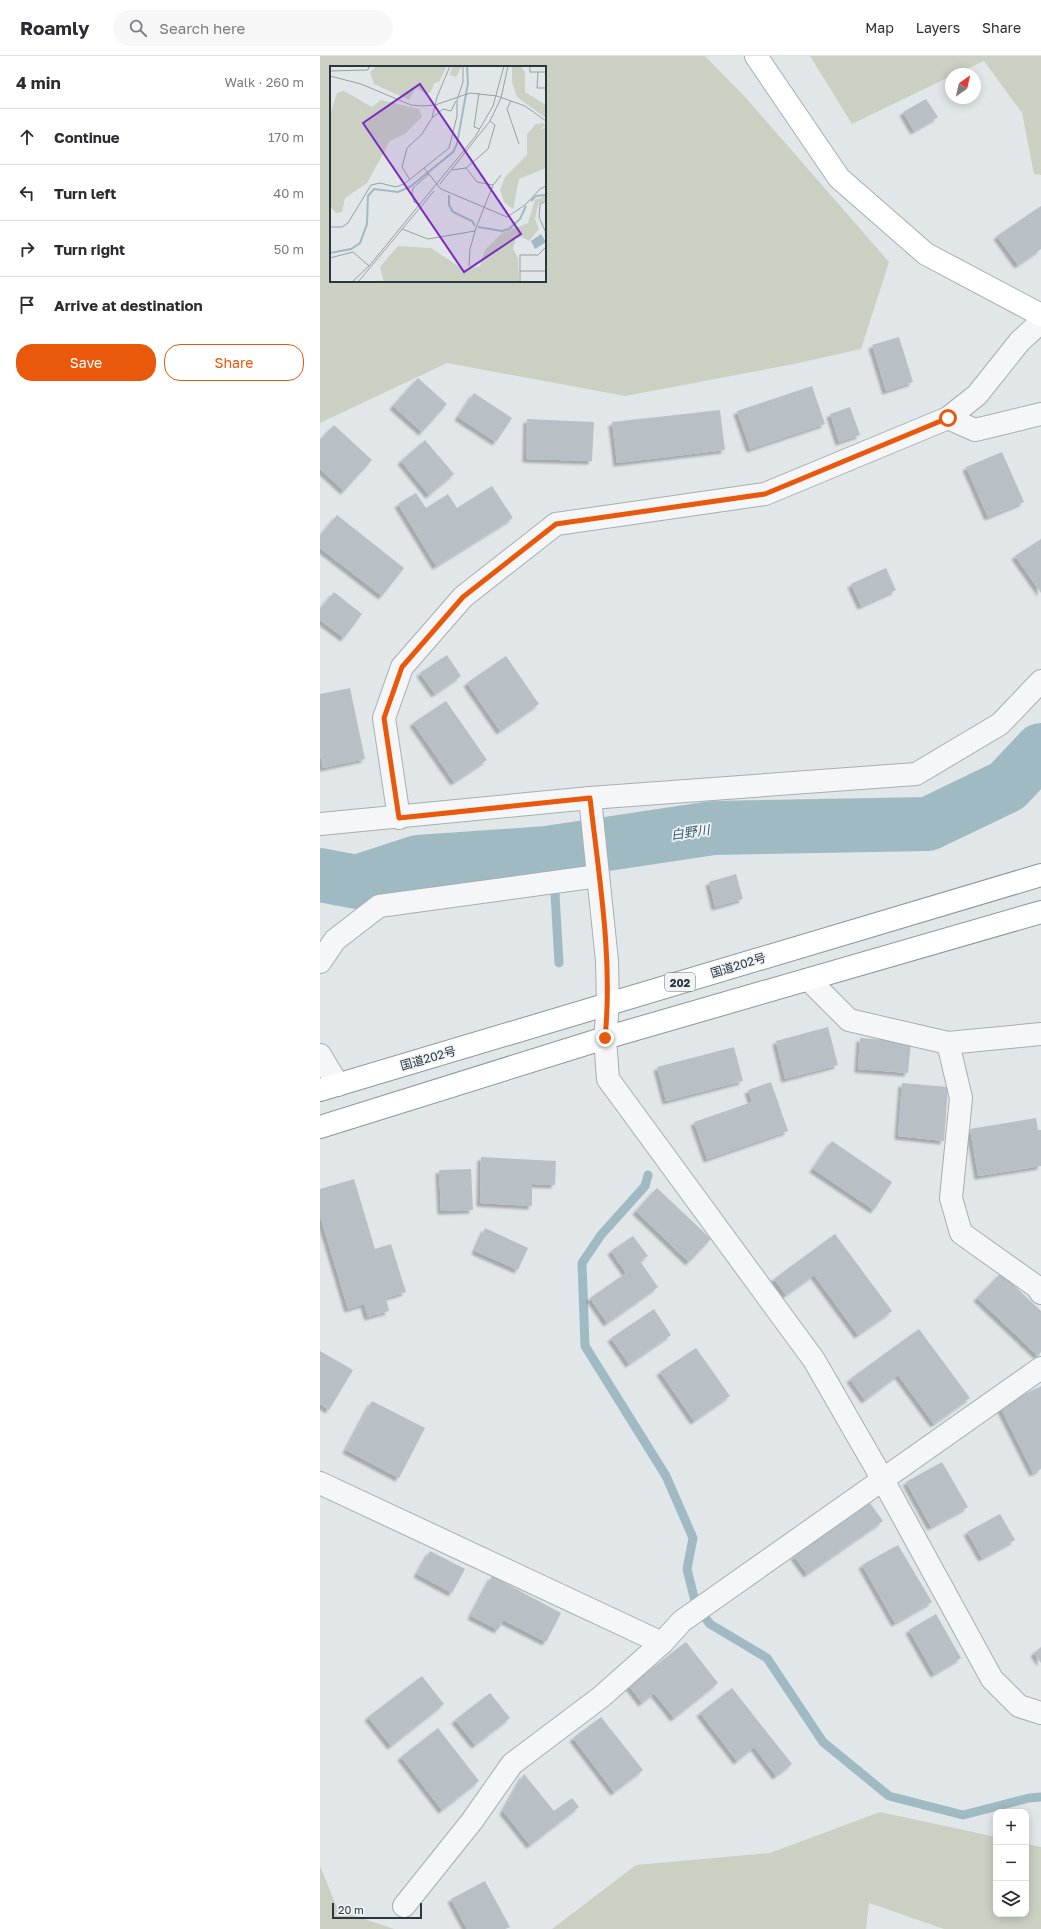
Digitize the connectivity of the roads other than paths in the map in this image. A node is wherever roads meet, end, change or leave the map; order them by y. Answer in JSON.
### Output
{"nodes":[{"id":1,"x":756,"y":56,"type":"edge"},
{"id":2,"x":1041,"y":315,"type":"edge"},
{"id":3,"x":1041,"y":322,"type":"edge"},
{"id":4,"x":1041,"y":414,"type":"edge"},
{"id":5,"x":948,"y":418,"type":"junction"},
{"id":6,"x":1041,"y":681,"type":"edge"},
{"id":7,"x":590,"y":798,"type":"junction"},
{"id":8,"x":399,"y":818,"type":"junction"},
{"id":9,"x":320,"y":824,"type":"edge"},
{"id":10,"x":1041,"y":875,"type":"edge"},
{"id":11,"x":590,"y":877,"type":"junction"},
{"id":12,"x":1041,"y":912,"type":"edge"},
{"id":13,"x":320,"y":962,"type":"edge"},
{"id":14,"x":809,"y":980,"type":"junction"},
{"id":15,"x":608,"y":1005,"type":"junction"},
{"id":16,"x":1041,"y":1034,"type":"edge"},
{"id":17,"x":605,"y":1038,"type":"junction"},
{"id":18,"x":948,"y":1042,"type":"junction"},
{"id":19,"x":320,"y":1055,"type":"edge"},
{"id":20,"x":329,"y":1088,"type":"edge"},
{"id":21,"x":320,"y":1127,"type":"edge"},
{"id":22,"x":1041,"y":1293,"type":"edge"},
{"id":23,"x":1041,"y":1368,"type":"edge"},
{"id":24,"x":883,"y":1480,"type":"junction"},
{"id":25,"x":320,"y":1483,"type":"edge"},
{"id":26,"x":662,"y":1643,"type":"junction"},
{"id":27,"x":1041,"y":1713,"type":"edge"},
{"id":28,"x":404,"y":1906,"type":"dead end"}],
"edges":[{"from":1,"to":2,"type":"main road"},
{"from":3,"to":5,"type":"street"},
{"from":4,"to":5,"type":"street"},
{"from":5,"to":8,"type":"street"},
{"from":6,"to":7,"type":"street"},
{"from":7,"to":8,"type":"street"},
{"from":7,"to":11,"type":"street"},
{"from":8,"to":9,"type":"street"},
{"from":10,"to":15,"type":"main road","name":"国道202号","number":"202"},
{"from":11,"to":13,"type":"street"},
{"from":11,"to":15,"type":"street"},
{"from":12,"to":14,"type":"main road"},
{"from":14,"to":17,"type":"main road"},
{"from":14,"to":18,"type":"street"},
{"from":15,"to":17,"type":"street"},
{"from":15,"to":20,"type":"main road","name":"国道202号","number":"202"},
{"from":16,"to":18,"type":"street"},
{"from":17,"to":21,"type":"main road"},
{"from":17,"to":24,"type":"street"},
{"from":18,"to":22,"type":"street"},
{"from":19,"to":20,"type":"street"},
{"from":23,"to":24,"type":"street"},
{"from":24,"to":26,"type":"street"},
{"from":24,"to":27,"type":"street"},
{"from":25,"to":26,"type":"street"},
{"from":26,"to":28,"type":"street"}]}
